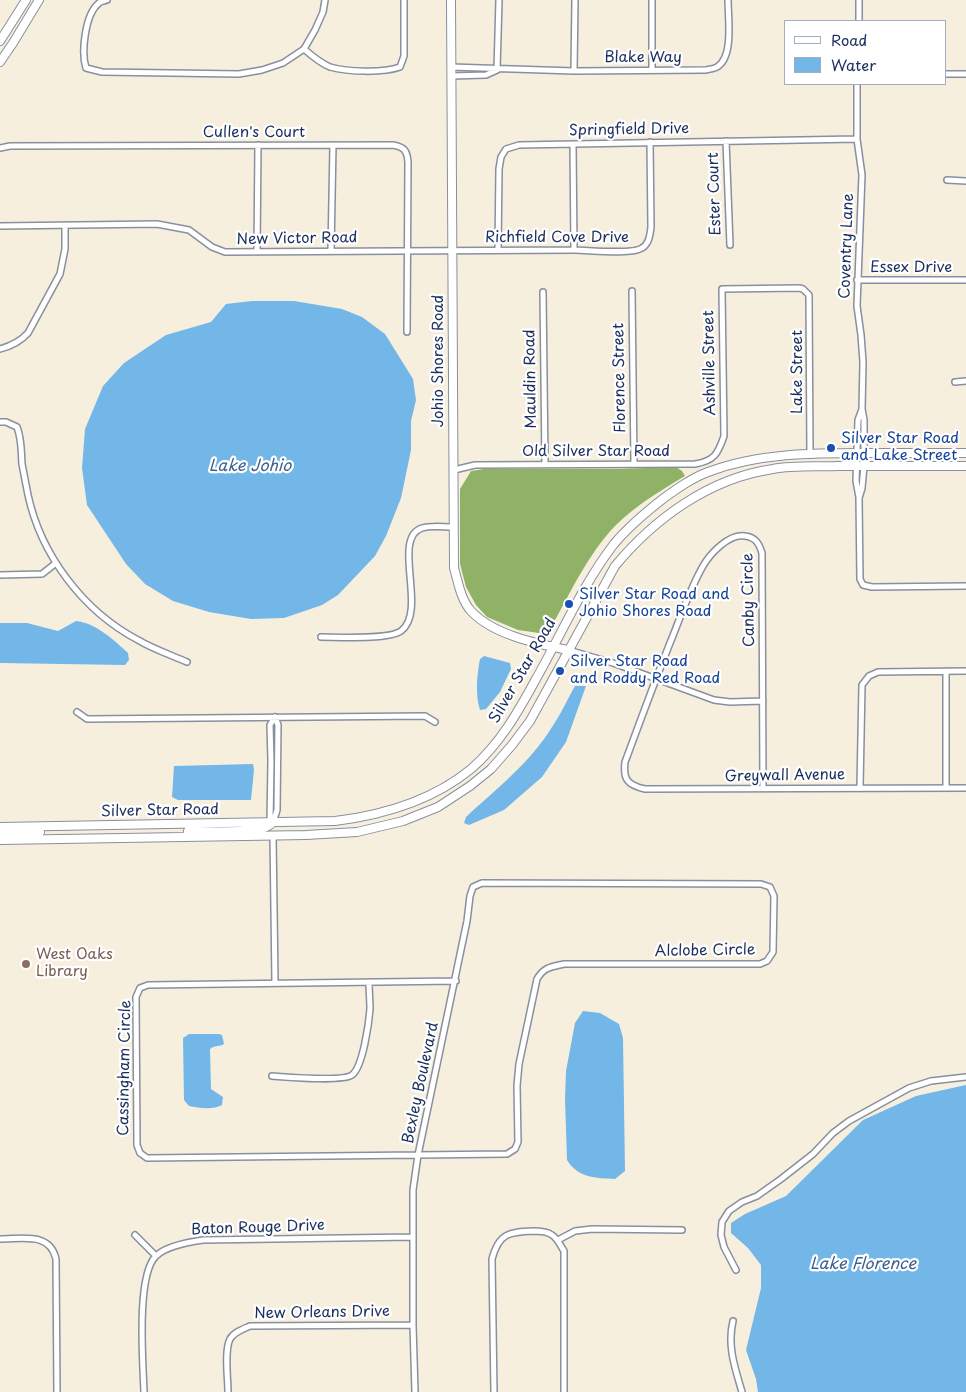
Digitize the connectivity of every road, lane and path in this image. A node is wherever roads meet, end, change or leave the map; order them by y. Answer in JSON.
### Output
{"nodes":[{"id":1,"x":26,"y":0,"type":"edge"},
{"id":2,"x":39,"y":0,"type":"edge"},
{"id":3,"x":107,"y":0,"type":"edge"},
{"id":4,"x":325,"y":0,"type":"edge"},
{"id":5,"x":404,"y":0,"type":"edge"},
{"id":6,"x":451,"y":0,"type":"edge"},
{"id":7,"x":498,"y":0,"type":"edge"},
{"id":8,"x":575,"y":0,"type":"edge"},
{"id":9,"x":652,"y":0,"type":"edge"},
{"id":10,"x":728,"y":0,"type":"edge"},
{"id":11,"x":859,"y":0,"type":"edge"},
{"id":12,"x":859,"y":20,"type":"edge"},
{"id":13,"x":0,"y":41,"type":"edge"},
{"id":14,"x":304,"y":49,"type":"junction"},
{"id":15,"x":0,"y":62,"type":"edge"},
{"id":16,"x":497,"y":70,"type":"junction"},
{"id":17,"x":652,"y":70,"type":"junction"},
{"id":18,"x":574,"y":71,"type":"junction"},
{"id":19,"x":452,"y":72,"type":"junction"},
{"id":20,"x":946,"y":74,"type":"edge"},
{"id":21,"x":966,"y":74,"type":"edge"},
{"id":22,"x":856,"y":85,"type":"edge"},
{"id":23,"x":857,"y":139,"type":"junction"},
{"id":24,"x":726,"y":141,"type":"junction"},
{"id":25,"x":650,"y":142,"type":"junction"},
{"id":26,"x":573,"y":144,"type":"junction"},
{"id":27,"x":258,"y":145,"type":"junction"},
{"id":28,"x":333,"y":145,"type":"junction"},
{"id":29,"x":0,"y":148,"type":"edge"},
{"id":30,"x":947,"y":180,"type":"dead end"},
{"id":31,"x":966,"y":180,"type":"edge"},
{"id":32,"x":65,"y":225,"type":"junction"},
{"id":33,"x":0,"y":226,"type":"edge"},
{"id":34,"x":730,"y":245,"type":"dead end"},
{"id":35,"x":407,"y":250,"type":"junction"},
{"id":36,"x":498,"y":250,"type":"junction"},
{"id":37,"x":574,"y":250,"type":"junction"},
{"id":38,"x":331,"y":251,"type":"junction"},
{"id":39,"x":452,"y":251,"type":"junction"},
{"id":40,"x":257,"y":252,"type":"junction"},
{"id":41,"x":857,"y":280,"type":"junction"},
{"id":42,"x":966,"y":280,"type":"edge"},
{"id":43,"x":722,"y":289,"type":"joint"},
{"id":44,"x":632,"y":291,"type":"dead end"},
{"id":45,"x":542,"y":292,"type":"dead end"},
{"id":46,"x":408,"y":332,"type":"dead end"},
{"id":47,"x":0,"y":349,"type":"edge"},
{"id":48,"x":955,"y":382,"type":"dead end"},
{"id":49,"x":966,"y":382,"type":"edge"},
{"id":50,"x":0,"y":422,"type":"edge"},
{"id":51,"x":724,"y":436,"type":"joint"},
{"id":52,"x":966,"y":452,"type":"edge"},
{"id":53,"x":861,"y":453,"type":"junction"},
{"id":54,"x":810,"y":454,"type":"junction"},
{"id":55,"x":544,"y":464,"type":"junction"},
{"id":56,"x":634,"y":464,"type":"junction"},
{"id":57,"x":860,"y":466,"type":"junction"},
{"id":58,"x":966,"y":466,"type":"edge"},
{"id":59,"x":454,"y":470,"type":"junction"},
{"id":60,"x":453,"y":527,"type":"junction"},
{"id":61,"x":56,"y":563,"type":"junction"},
{"id":62,"x":0,"y":575,"type":"edge"},
{"id":63,"x":966,"y":586,"type":"edge"},
{"id":64,"x":321,"y":637,"type":"dead end"},
{"id":65,"x":554,"y":647,"type":"junction"},
{"id":66,"x":568,"y":650,"type":"junction"},
{"id":67,"x":187,"y":662,"type":"dead end"},
{"id":68,"x":946,"y":671,"type":"junction"},
{"id":69,"x":966,"y":671,"type":"edge"},
{"id":70,"x":655,"y":679,"type":"junction"},
{"id":71,"x":762,"y":701,"type":"junction"},
{"id":72,"x":77,"y":712,"type":"dead end"},
{"id":73,"x":275,"y":717,"type":"junction"},
{"id":74,"x":435,"y":722,"type":"dead end"},
{"id":75,"x":625,"y":762,"type":"joint"},
{"id":76,"x":271,"y":770,"type":"junction"},
{"id":77,"x":278,"y":770,"type":"junction"},
{"id":78,"x":860,"y":787,"type":"junction"},
{"id":79,"x":762,"y":788,"type":"junction"},
{"id":80,"x":946,"y":788,"type":"junction"},
{"id":81,"x":966,"y":788,"type":"edge"},
{"id":82,"x":369,"y":817,"type":"junction"},
{"id":83,"x":271,"y":823,"type":"junction"},
{"id":84,"x":50,"y":826,"type":"junction"},
{"id":85,"x":0,"y":827,"type":"edge"},
{"id":86,"x":0,"y":833,"type":"edge"},
{"id":87,"x":273,"y":835,"type":"junction"},
{"id":88,"x":187,"y":837,"type":"junction"},
{"id":89,"x":0,"y":840,"type":"edge"},
{"id":90,"x":456,"y":981,"type":"junction"},
{"id":91,"x":369,"y":982,"type":"junction"},
{"id":92,"x":275,"y":983,"type":"junction"},
{"id":93,"x":272,"y":1076,"type":"dead end"},
{"id":94,"x":966,"y":1077,"type":"edge"},
{"id":95,"x":418,"y":1155,"type":"junction"},
{"id":96,"x":682,"y":1230,"type":"dead end"},
{"id":97,"x":135,"y":1235,"type":"dead end"},
{"id":98,"x":413,"y":1237,"type":"junction"},
{"id":99,"x":0,"y":1239,"type":"edge"},
{"id":100,"x":558,"y":1240,"type":"junction"},
{"id":101,"x":156,"y":1256,"type":"junction"},
{"id":102,"x":736,"y":1270,"type":"dead end"},
{"id":103,"x":733,"y":1321,"type":"dead end"},
{"id":104,"x":412,"y":1325,"type":"junction"},
{"id":105,"x":57,"y":1392,"type":"edge"},
{"id":106,"x":144,"y":1392,"type":"edge"},
{"id":107,"x":228,"y":1392,"type":"edge"},
{"id":108,"x":415,"y":1392,"type":"edge"},
{"id":109,"x":494,"y":1392,"type":"edge"},
{"id":110,"x":564,"y":1392,"type":"edge"},
{"id":111,"x":742,"y":1392,"type":"edge"}],
"edges":[{"from":1,"to":13,"type":"main road"},
{"from":2,"to":15,"type":"main road"},
{"from":3,"to":14,"type":"street"},
{"from":4,"to":14,"type":"street"},
{"from":5,"to":14,"type":"street"},
{"from":6,"to":19,"type":"main road","name":"Johio Shores Road"},
{"from":7,"to":16,"type":"street"},
{"from":8,"to":18,"type":"street"},
{"from":9,"to":17,"type":"street"},
{"from":10,"to":17,"type":"street","name":"Blake Way"},
{"from":11,"to":12,"type":"street"},
{"from":16,"to":18,"type":"street","name":"Blake Way"},
{"from":16,"to":19,"type":"street","name":"Blake Way"},
{"from":17,"to":18,"type":"street","name":"Blake Way"},
{"from":19,"to":39,"type":"main road","name":"Johio Shores Road"},
{"from":20,"to":21,"type":"street"},
{"from":22,"to":23,"type":"street","name":"Coventry Lane"},
{"from":23,"to":24,"type":"street","name":"Springfield Drive"},
{"from":23,"to":41,"type":"street","name":"Coventry Lane"},
{"from":24,"to":25,"type":"street","name":"Springfield Drive"},
{"from":24,"to":34,"type":"street","name":"Ester Court"},
{"from":25,"to":26,"type":"street","name":"Springfield Drive"},
{"from":25,"to":37,"type":"street","name":"Richfield Cove Drive"},
{"from":26,"to":36,"type":"street","name":"Springfield Drive"},
{"from":26,"to":37,"type":"street"},
{"from":27,"to":28,"type":"street","name":"Cullen's Court"},
{"from":27,"to":29,"type":"street","name":"Cullen's Court"},
{"from":27,"to":40,"type":"street"},
{"from":28,"to":35,"type":"street","name":"Cullen's Court"},
{"from":28,"to":38,"type":"street"},
{"from":30,"to":31,"type":"street"},
{"from":32,"to":33,"type":"street","name":"New Victor Road"},
{"from":32,"to":40,"type":"street","name":"New Victor Road"},
{"from":32,"to":47,"type":"street"},
{"from":35,"to":38,"type":"street","name":"New Victor Road"},
{"from":35,"to":39,"type":"street","name":"New Victor Road"},
{"from":35,"to":46,"type":"street"},
{"from":36,"to":37,"type":"street","name":"Richfield Cove Drive"},
{"from":36,"to":39,"type":"street","name":"Richfield Cove Drive"},
{"from":38,"to":40,"type":"street","name":"New Victor Road"},
{"from":39,"to":59,"type":"main road","name":"Johio Shores Road"},
{"from":41,"to":42,"type":"street","name":"Essex Drive"},
{"from":41,"to":53,"type":"street","name":"Coventry Lane"},
{"from":43,"to":51,"type":"street","name":"Ashville Street"},
{"from":43,"to":54,"type":"street","name":"Lake Street"},
{"from":44,"to":56,"type":"street","name":"Florence Street"},
{"from":45,"to":55,"type":"street","name":"Mauldin Road"},
{"from":48,"to":49,"type":"street"},
{"from":50,"to":61,"type":"street"},
{"from":51,"to":56,"type":"street","name":"Old Silver Star Road"},
{"from":52,"to":53,"type":"main road","name":"Silver Star Road"},
{"from":53,"to":54,"type":"main road","name":"Silver Star Road"},
{"from":53,"to":57,"type":"street","name":"Coventry Lane"},
{"from":54,"to":65,"type":"main road","name":"Silver Star Road"},
{"from":55,"to":56,"type":"street","name":"Old Silver Star Road"},
{"from":55,"to":59,"type":"street","name":"Old Silver Star Road"},
{"from":57,"to":58,"type":"main road","name":"Silver Star Road"},
{"from":57,"to":63,"type":"street","name":"Coventry Lane"},
{"from":57,"to":66,"type":"main road","name":"Silver Star Road"},
{"from":59,"to":60,"type":"main road","name":"Johio Shores Road"},
{"from":60,"to":64,"type":"street"},
{"from":60,"to":65,"type":"main road","name":"Johio Shores Road"},
{"from":61,"to":62,"type":"street"},
{"from":61,"to":67,"type":"street"},
{"from":65,"to":66,"type":"main road","name":"Johio Shores Road"},
{"from":65,"to":82,"type":"main road","name":"Silver Star Road"},
{"from":66,"to":70,"type":"street"},
{"from":66,"to":87,"type":"main road","name":"Silver Star Road"},
{"from":68,"to":69,"type":"street"},
{"from":68,"to":78,"type":"street"},
{"from":68,"to":80,"type":"street"},
{"from":70,"to":71,"type":"street"},
{"from":70,"to":71,"type":"street","name":"Canby Circle"},
{"from":70,"to":75,"type":"street","name":"Canby Circle"},
{"from":71,"to":79,"type":"street","name":"Canby Circle"},
{"from":72,"to":73,"type":"street"},
{"from":73,"to":74,"type":"street"},
{"from":73,"to":76,"type":"street"},
{"from":73,"to":77,"type":"street"},
{"from":75,"to":79,"type":"street","name":"Greywall Avenue"},
{"from":76,"to":77,"type":"street"},
{"from":76,"to":83,"type":"street"},
{"from":77,"to":83,"type":"street"},
{"from":78,"to":79,"type":"street","name":"Greywall Avenue"},
{"from":78,"to":80,"type":"street","name":"Greywall Avenue"},
{"from":80,"to":81,"type":"street","name":"Greywall Avenue"},
{"from":82,"to":83,"type":"main road","name":"Silver Star Road"},
{"from":82,"to":87,"type":"main road"},
{"from":83,"to":84,"type":"main road","name":"Silver Star Road"},
{"from":83,"to":88,"type":"main road"},
{"from":84,"to":85,"type":"main road","name":"Silver Star Road"},
{"from":84,"to":86,"type":"main road"},
{"from":87,"to":88,"type":"main road","name":"Silver Star Road"},
{"from":87,"to":92,"type":"street"},
{"from":88,"to":89,"type":"main road","name":"Silver Star Road"},
{"from":90,"to":91,"type":"street","name":"Cassingham Circle"},
{"from":90,"to":95,"type":"street","name":"Bexley Boulevard"},
{"from":90,"to":95,"type":"street","name":"Alclobe Circle"},
{"from":91,"to":92,"type":"street","name":"Cassingham Circle"},
{"from":91,"to":93,"type":"street"},
{"from":92,"to":95,"type":"street","name":"Cassingham Circle"},
{"from":94,"to":102,"type":"street"},
{"from":95,"to":98,"type":"street","name":"Bexley Boulevard"},
{"from":96,"to":100,"type":"street"},
{"from":97,"to":101,"type":"street"},
{"from":98,"to":101,"type":"street","name":"Baton Rouge Drive"},
{"from":98,"to":104,"type":"street","name":"Bexley Boulevard"},
{"from":99,"to":105,"type":"street"},
{"from":100,"to":109,"type":"street"},
{"from":100,"to":110,"type":"street"},
{"from":101,"to":106,"type":"street"},
{"from":103,"to":111,"type":"street"},
{"from":104,"to":107,"type":"street","name":"New Orleans Drive"},
{"from":104,"to":108,"type":"street","name":"Bexley Boulevard"}]}
